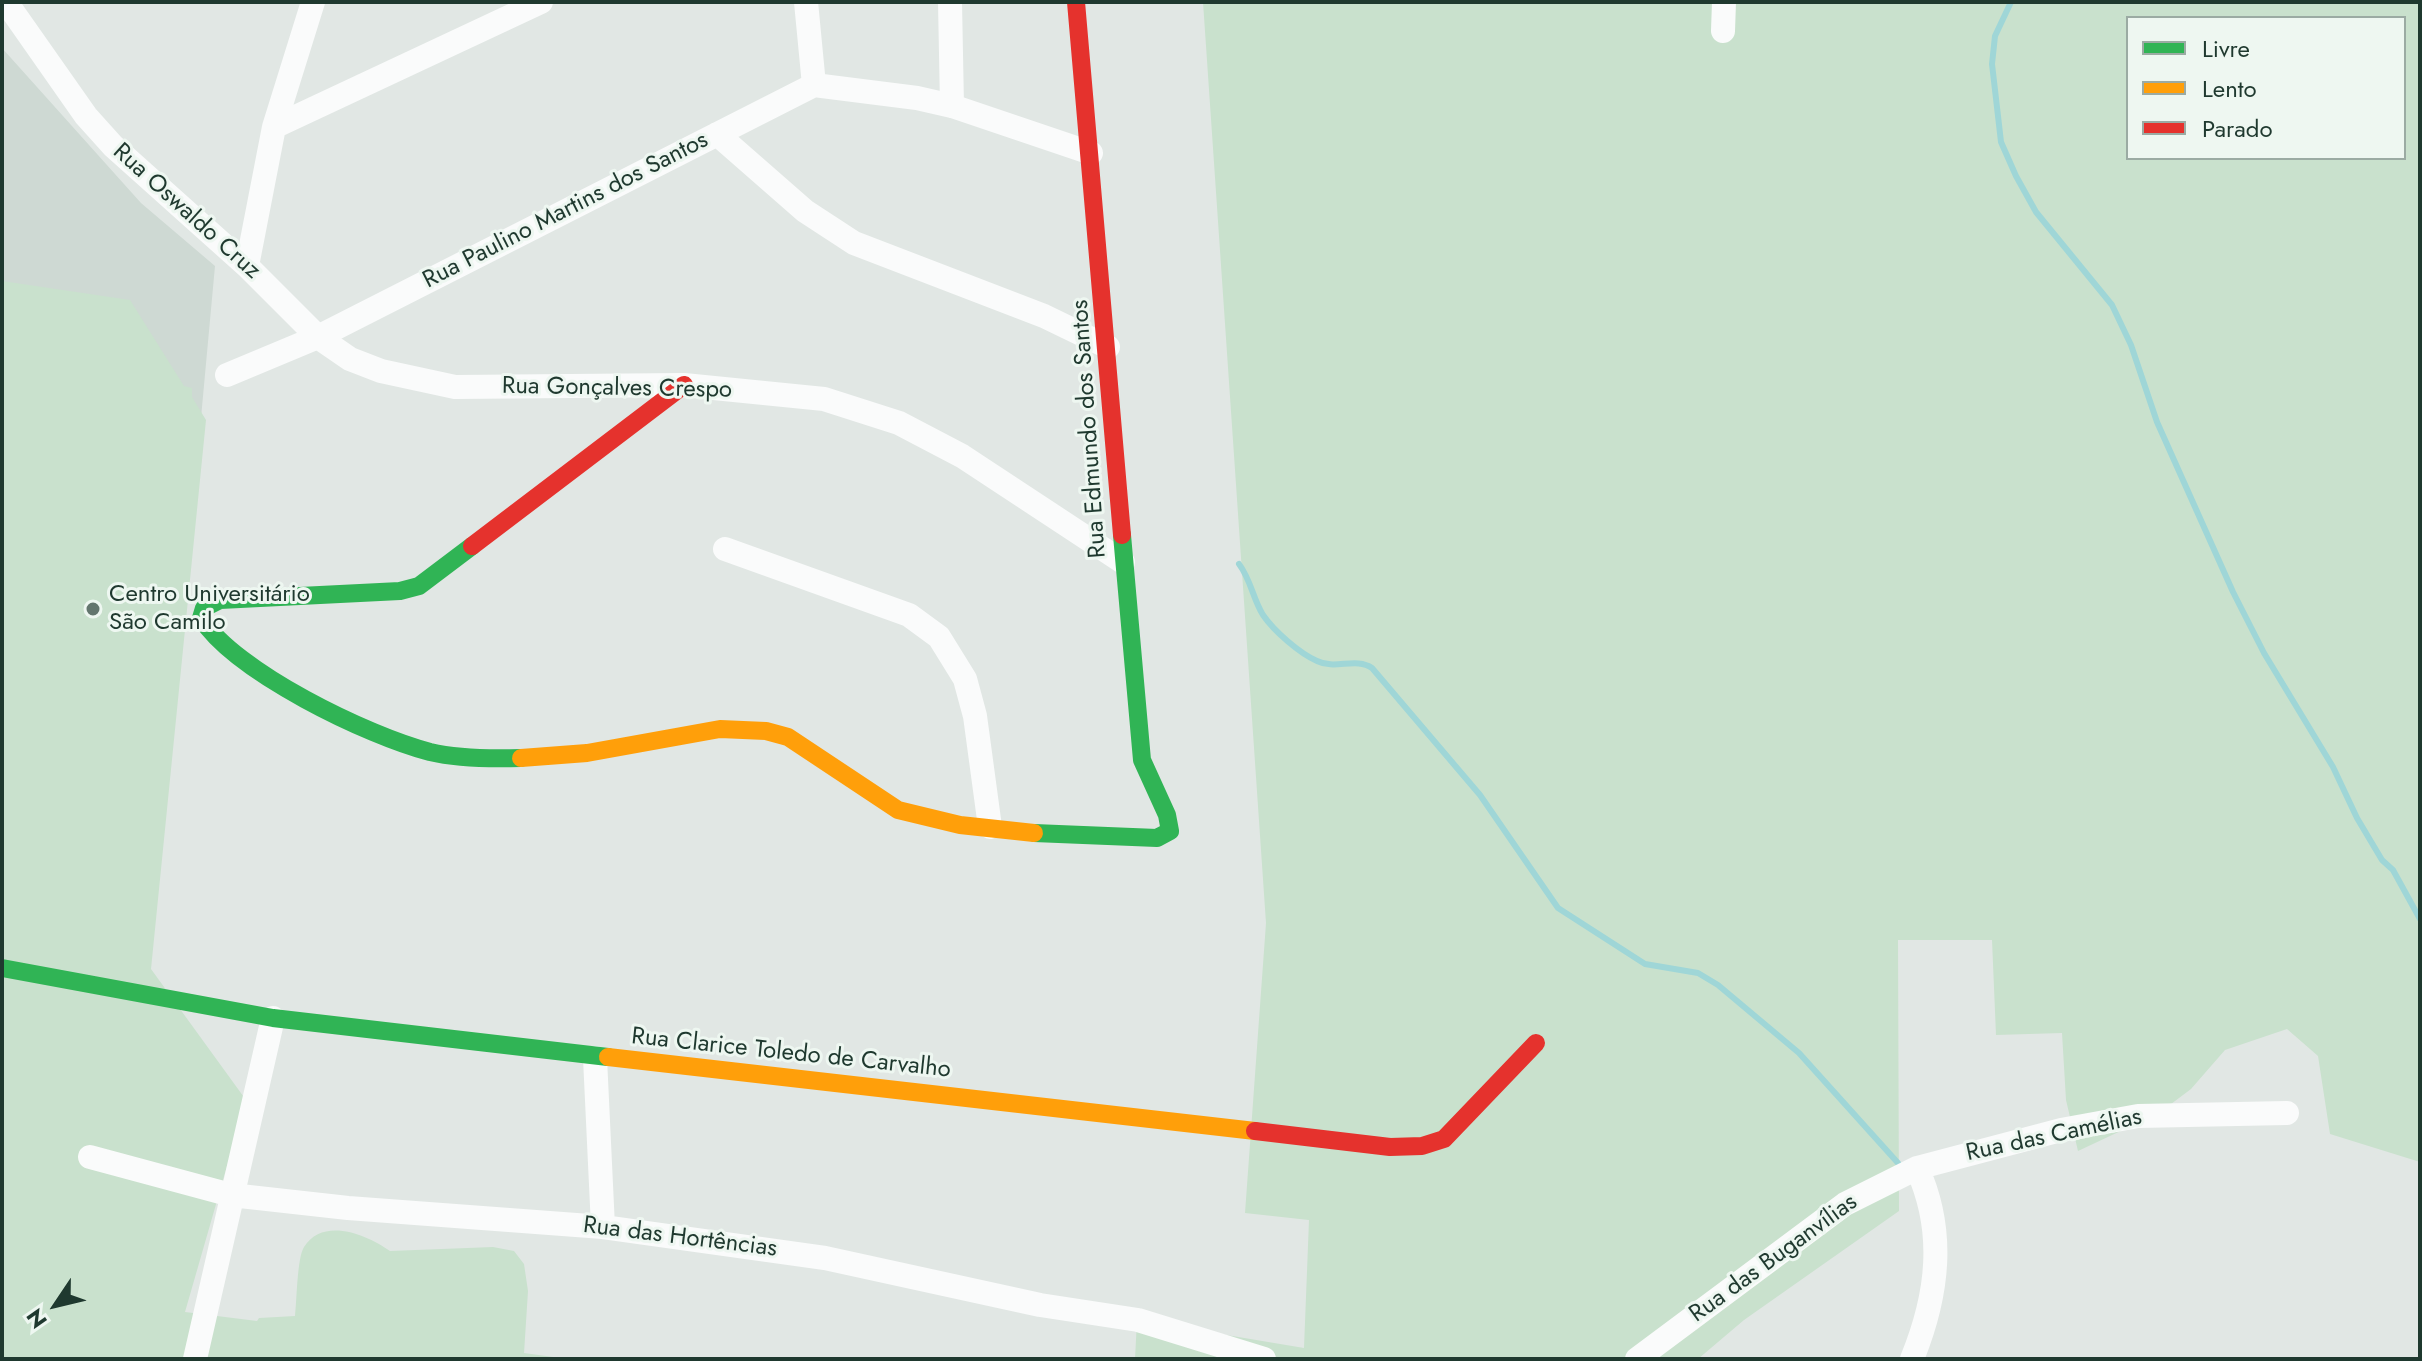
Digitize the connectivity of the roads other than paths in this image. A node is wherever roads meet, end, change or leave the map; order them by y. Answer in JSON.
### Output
{"nodes":[{"id":1,"x":6,"y":2,"type":"edge"},
{"id":2,"x":313,"y":2,"type":"edge"},
{"id":3,"x":541,"y":2,"type":"edge"},
{"id":4,"x":806,"y":2,"type":"edge"},
{"id":5,"x":950,"y":2,"type":"edge"},
{"id":6,"x":1076,"y":2,"type":"edge"},
{"id":7,"x":1724,"y":2,"type":"edge"},
{"id":8,"x":1723,"y":31,"type":"dead end"},
{"id":9,"x":814,"y":85,"type":"junction"},
{"id":10,"x":952,"y":106,"type":"junction"},
{"id":11,"x":274,"y":127,"type":"junction"},
{"id":12,"x":717,"y":134,"type":"junction"},
{"id":13,"x":1091,"y":153,"type":"junction"},
{"id":14,"x":247,"y":266,"type":"junction"},
{"id":15,"x":318,"y":337,"type":"junction"},
{"id":16,"x":1108,"y":347,"type":"junction"},
{"id":17,"x":227,"y":375,"type":"dead end"},
{"id":18,"x":684,"y":385,"type":"junction"},
{"id":19,"x":725,"y":549,"type":"dead end"},
{"id":20,"x":1123,"y":562,"type":"junction"},
{"id":21,"x":990,"y":827,"type":"junction"},
{"id":22,"x":2,"y":968,"type":"edge"},
{"id":23,"x":273,"y":1018,"type":"junction"},
{"id":24,"x":1536,"y":1043,"type":"dead end"},
{"id":25,"x":595,"y":1058,"type":"junction"},
{"id":26,"x":2287,"y":1113,"type":"dead end"},
{"id":27,"x":90,"y":1157,"type":"dead end"},
{"id":28,"x":1917,"y":1168,"type":"junction"},
{"id":29,"x":231,"y":1195,"type":"junction"},
{"id":30,"x":603,"y":1227,"type":"junction"},
{"id":31,"x":195,"y":1359,"type":"edge"},
{"id":32,"x":1264,"y":1359,"type":"edge"},
{"id":33,"x":1637,"y":1359,"type":"edge"},
{"id":34,"x":1912,"y":1359,"type":"edge"}],
"edges":[{"from":1,"to":14,"type":"street","name":"Rua Oswaldo Cruz"},
{"from":2,"to":11,"type":"street"},
{"from":3,"to":11,"type":"street"},
{"from":4,"to":9,"type":"street"},
{"from":5,"to":10,"type":"street"},
{"from":6,"to":13,"type":"street","name":"Rua Edmundo dos Santos"},
{"from":7,"to":8,"type":"street"},
{"from":9,"to":10,"type":"street"},
{"from":9,"to":12,"type":"street","name":"Rua Paulino Martins dos Santos"},
{"from":10,"to":13,"type":"street"},
{"from":11,"to":14,"type":"street"},
{"from":12,"to":15,"type":"street","name":"Rua Paulino Martins dos Santos"},
{"from":12,"to":16,"type":"street"},
{"from":13,"to":16,"type":"street","name":"Rua Edmundo dos Santos"},
{"from":14,"to":15,"type":"street","name":"Rua Oswaldo Cruz"},
{"from":15,"to":17,"type":"street","name":"Rua Paulino Martins dos Santos"},
{"from":15,"to":18,"type":"street","name":"Rua Gonçalves Crespo"},
{"from":16,"to":20,"type":"street","name":"Rua Edmundo dos Santos"},
{"from":18,"to":20,"type":"street","name":"Rua Gonçalves Crespo"},
{"from":18,"to":21,"type":"street"},
{"from":19,"to":21,"type":"street"},
{"from":20,"to":21,"type":"street","name":"Rua Edmundo dos Santos"},
{"from":22,"to":23,"type":"street","name":"Rua Clarice Toledo de Carvalho"},
{"from":23,"to":25,"type":"street","name":"Rua Clarice Toledo de Carvalho"},
{"from":23,"to":29,"type":"street"},
{"from":24,"to":25,"type":"street","name":"Rua Clarice Toledo de Carvalho"},
{"from":25,"to":30,"type":"street"},
{"from":26,"to":28,"type":"street","name":"Rua das Camélias"},
{"from":27,"to":29,"type":"street","name":"Rua das Hortências"},
{"from":28,"to":33,"type":"street","name":"Rua das Buganvílias"},
{"from":28,"to":34,"type":"street"},
{"from":29,"to":30,"type":"street","name":"Rua das Hortências"},
{"from":29,"to":31,"type":"street"},
{"from":30,"to":32,"type":"street","name":"Rua das Hortências"}]}
